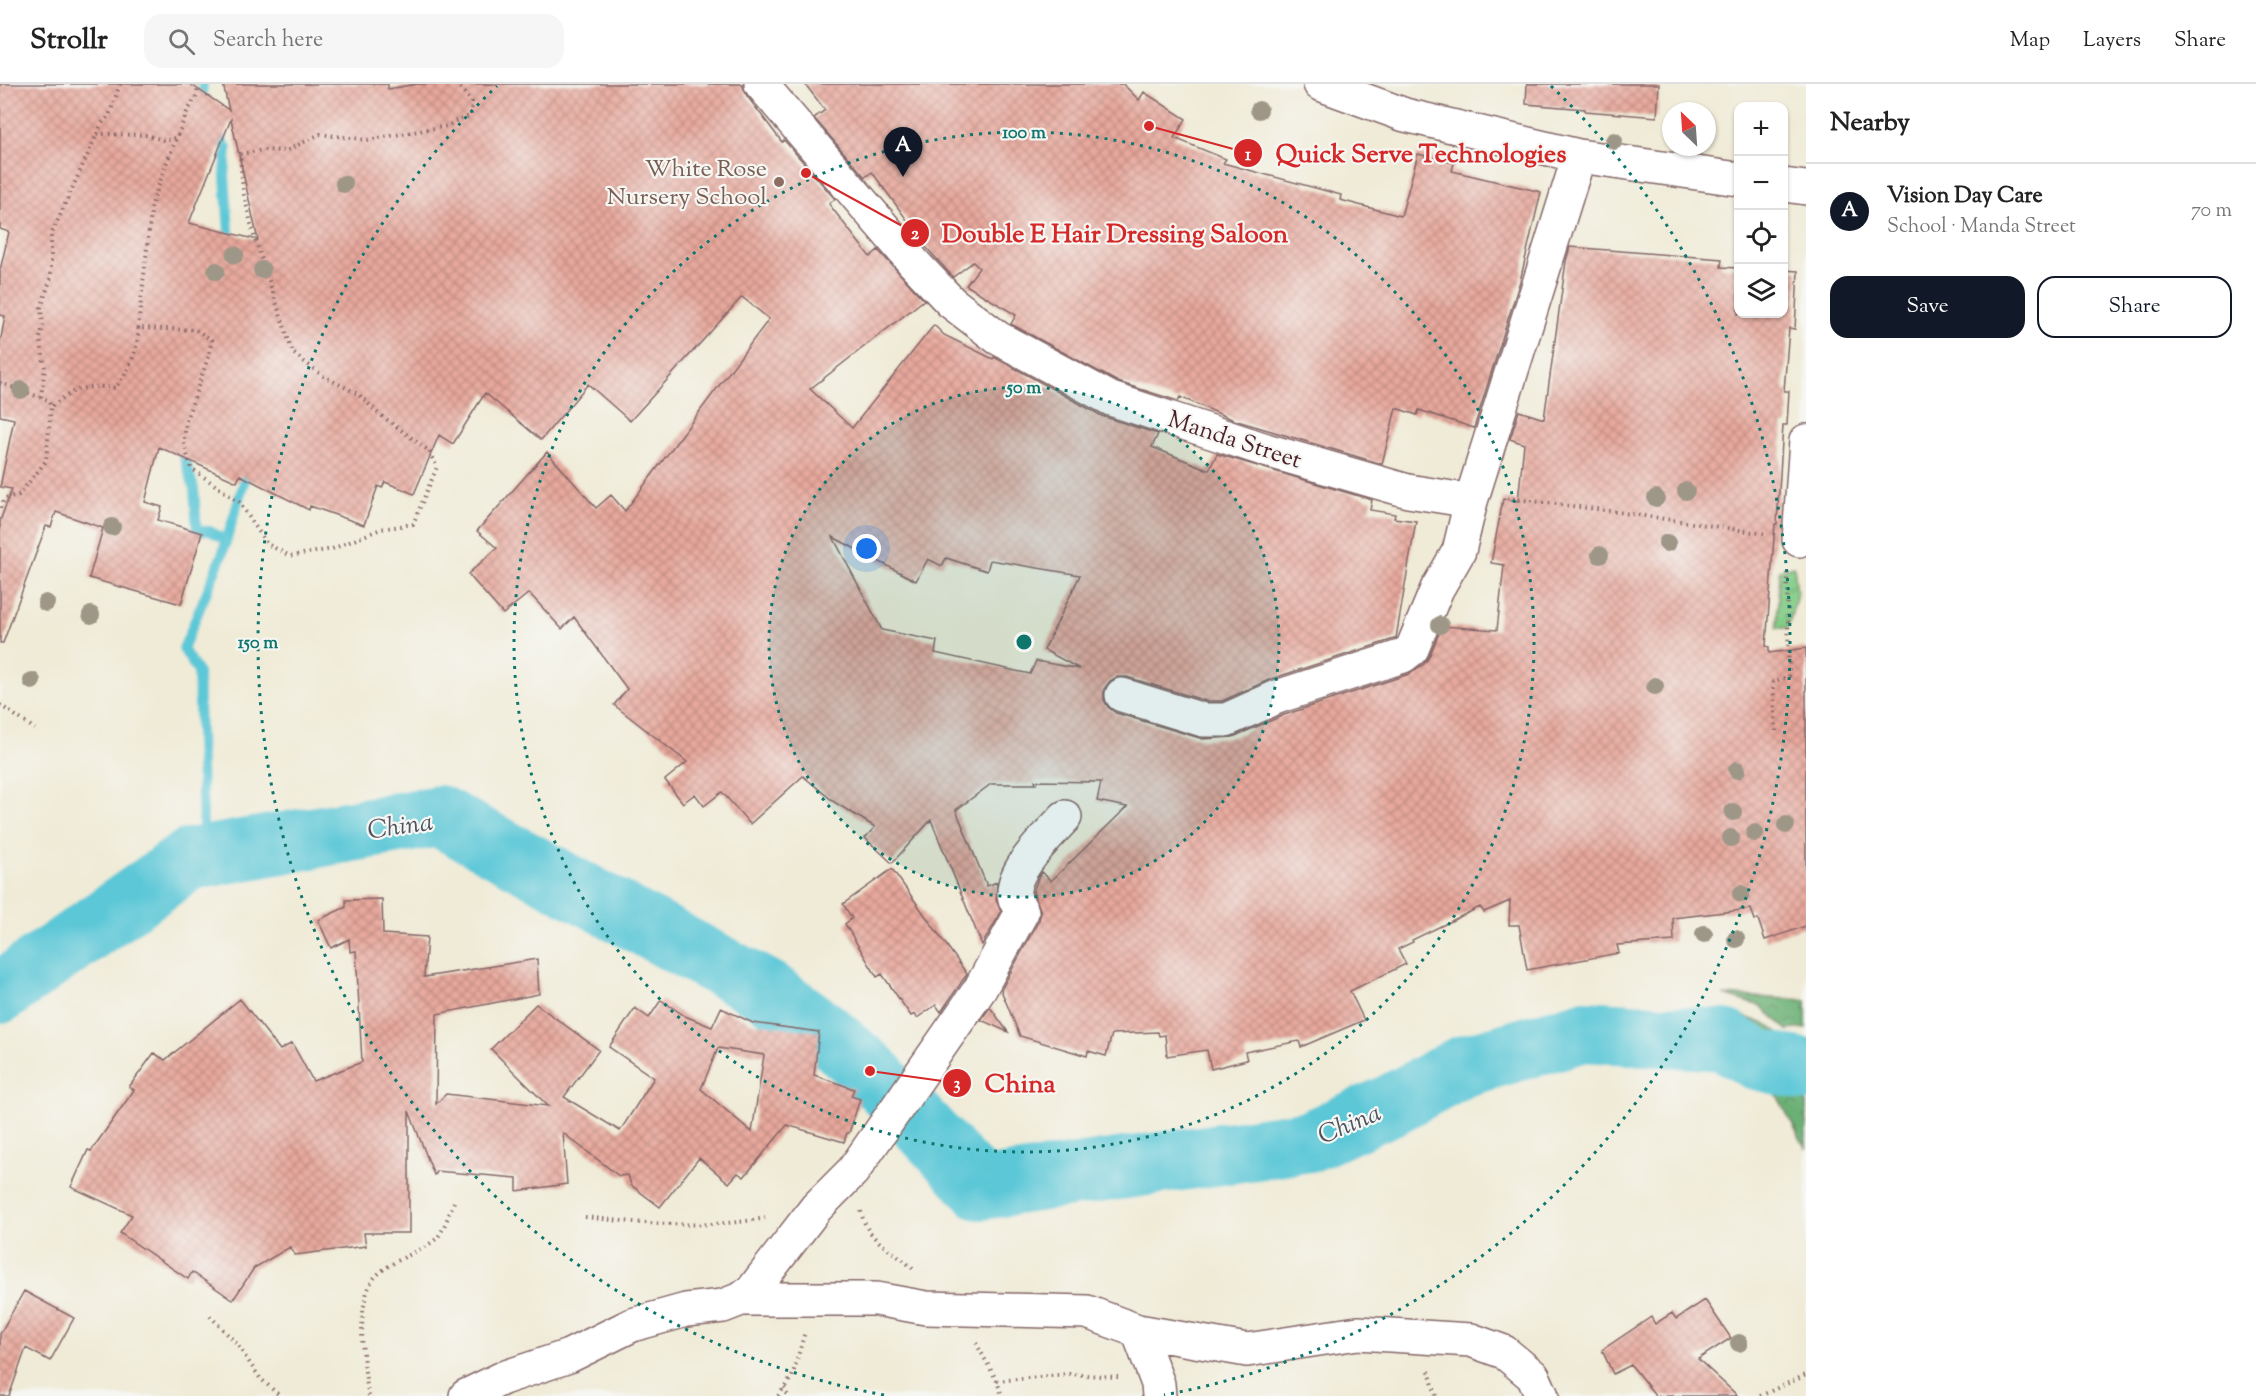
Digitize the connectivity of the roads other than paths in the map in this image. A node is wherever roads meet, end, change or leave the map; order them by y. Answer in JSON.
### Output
{"nodes":[{"id":1,"x":761,"y":84,"type":"edge"},
{"id":2,"x":1320,"y":84,"type":"edge"},
{"id":3,"x":1579,"y":156,"type":"junction"},
{"id":4,"x":1734,"y":178,"type":"edge"},
{"id":5,"x":1788,"y":186,"type":"edge"},
{"id":6,"x":1806,"y":189,"type":"edge"},
{"id":7,"x":1806,"y":441,"type":"edge"},
{"id":8,"x":1472,"y":500,"type":"junction"},
{"id":9,"x":1793,"y":538,"type":"road end"},
{"id":10,"x":1122,"y":695,"type":"dead end"},
{"id":11,"x":1065,"y":817,"type":"dead end"},
{"id":12,"x":741,"y":1299,"type":"junction"},
{"id":13,"x":1138,"y":1332,"type":"junction"},
{"id":14,"x":1159,"y":1390,"type":"edge"},
{"id":15,"x":466,"y":1396,"type":"edge"},
{"id":16,"x":1542,"y":1396,"type":"edge"}],
"edges":[{"from":1,"to":8,"type":"street","name":"Manda Street"},
{"from":2,"to":3,"type":"street"},
{"from":3,"to":4,"type":"street"},
{"from":3,"to":8,"type":"street"},
{"from":5,"to":6,"type":"street"},
{"from":7,"to":9,"type":"street"},
{"from":8,"to":10,"type":"street"},
{"from":11,"to":12,"type":"street"},
{"from":12,"to":13,"type":"street"},
{"from":12,"to":15,"type":"street"},
{"from":13,"to":14,"type":"street"},
{"from":13,"to":16,"type":"street"}]}
